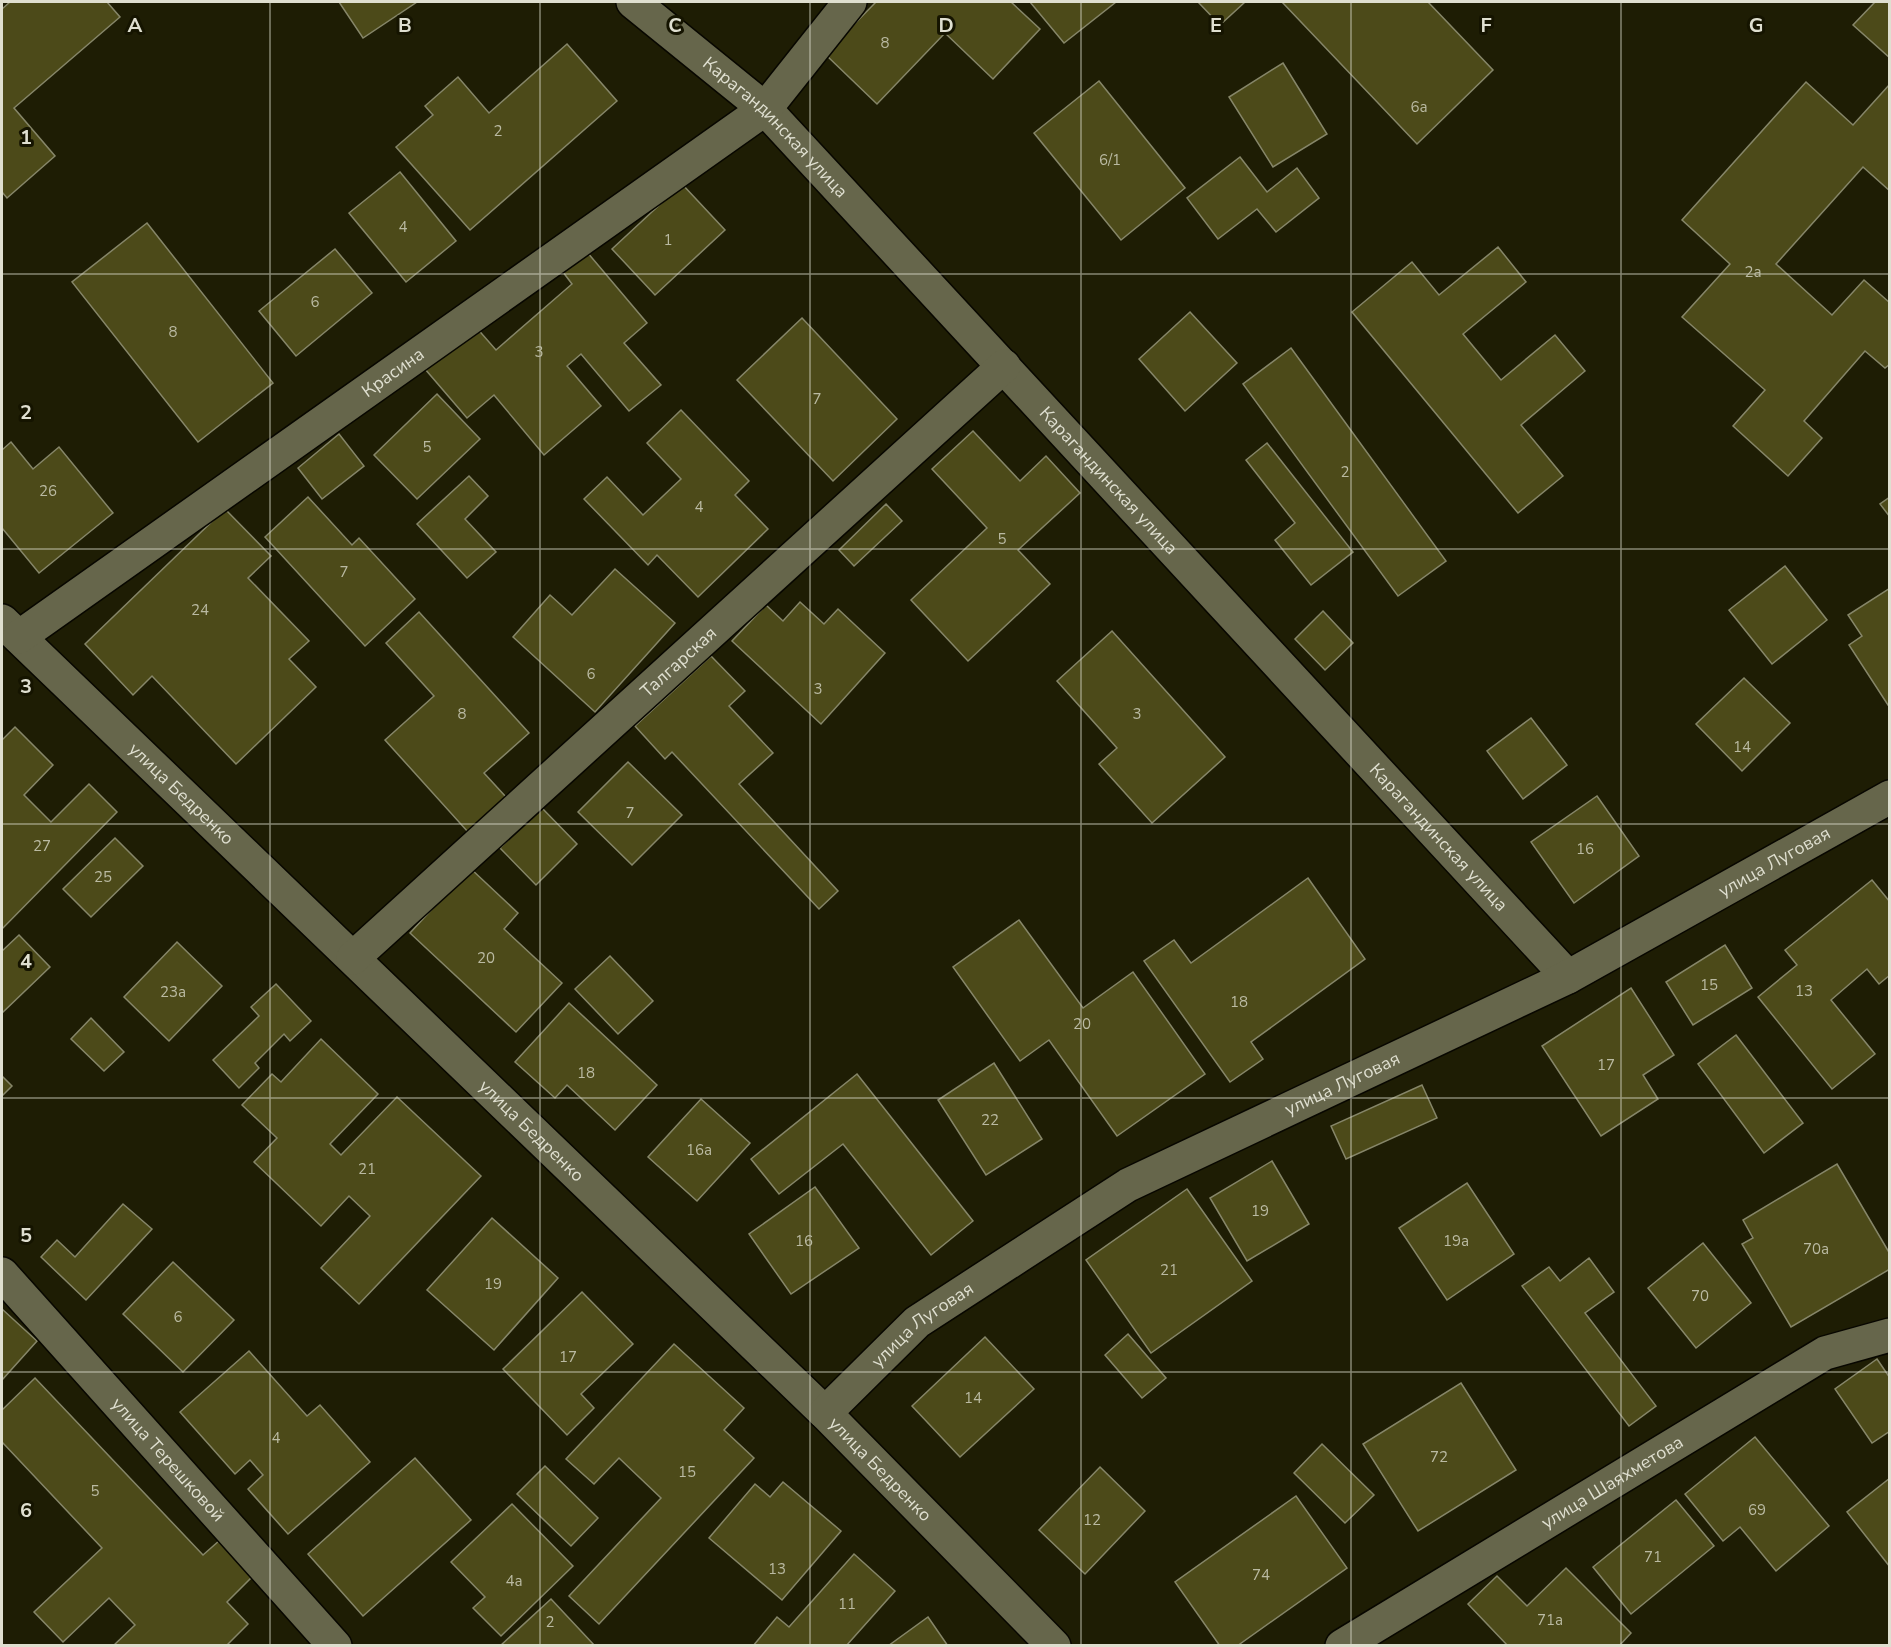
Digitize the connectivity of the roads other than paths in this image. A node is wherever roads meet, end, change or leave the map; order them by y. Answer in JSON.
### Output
{"nodes":[{"id":1,"x":633,"y":2,"type":"edge"},
{"id":2,"x":850,"y":2,"type":"edge"},
{"id":3,"x":765,"y":109,"type":"junction"},
{"id":4,"x":1004,"y":366,"type":"junction"},
{"id":5,"x":10,"y":629,"type":"edge"},
{"id":6,"x":1890,"y":797,"type":"edge"},
{"id":7,"x":352,"y":958,"type":"junction"},
{"id":8,"x":1568,"y":977,"type":"junction"},
{"id":9,"x":2,"y":1274,"type":"edge"},
{"id":10,"x":1890,"y":1335,"type":"edge"},
{"id":11,"x":825,"y":1413,"type":"junction"},
{"id":12,"x":335,"y":1646,"type":"edge"},
{"id":13,"x":1054,"y":1646,"type":"edge"},
{"id":14,"x":1342,"y":1646,"type":"edge"}],
"edges":[{"from":1,"to":3,"type":"street","name":"Карагандинская улица"},
{"from":2,"to":3,"type":"street","name":"Красина"},
{"from":3,"to":4,"type":"street","name":"Карагандинская улица"},
{"from":3,"to":5,"type":"street","name":"Красина"},
{"from":4,"to":7,"type":"street","name":"Талгарская"},
{"from":4,"to":8,"type":"street","name":"Карагандинская улица"},
{"from":5,"to":7,"type":"street","name":"улица Бедренко"},
{"from":6,"to":8,"type":"street","name":"улица Луговая"},
{"from":7,"to":11,"type":"street","name":"улица Бедренко"},
{"from":8,"to":11,"type":"street","name":"улица Луговая"},
{"from":9,"to":12,"type":"street","name":"улица Терешковой"},
{"from":10,"to":14,"type":"street","name":"улица Шаяхметова"},
{"from":11,"to":13,"type":"street","name":"улица Бедренко"}]}
